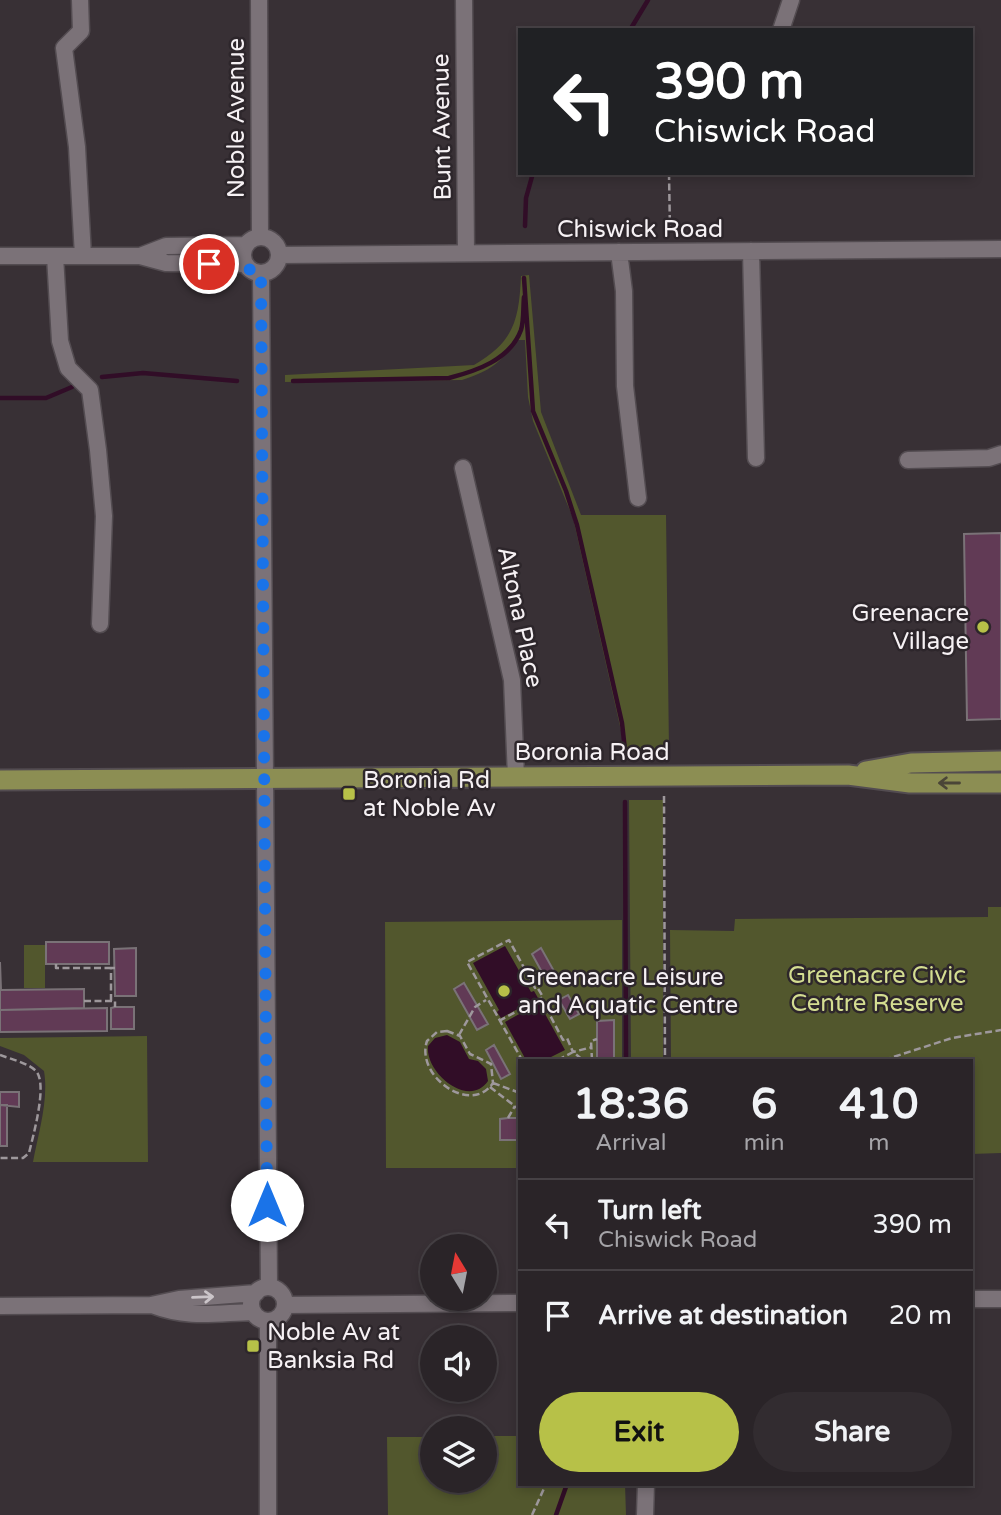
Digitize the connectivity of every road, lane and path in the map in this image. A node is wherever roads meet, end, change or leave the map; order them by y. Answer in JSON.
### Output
{"nodes":[{"id":1,"x":80,"y":0,"type":"edge"},
{"id":2,"x":259,"y":0,"type":"edge"},
{"id":3,"x":464,"y":0,"type":"edge"},
{"id":4,"x":792,"y":0,"type":"edge"},
{"id":5,"x":782,"y":28,"type":"edge"},
{"id":6,"x":669,"y":175,"type":"edge"},
{"id":7,"x":670,"y":231,"type":"dead end"},
{"id":8,"x":260,"y":236,"type":"junction"},
{"id":9,"x":245,"y":245,"type":"junction"},
{"id":10,"x":1001,"y":249,"type":"edge"},
{"id":11,"x":751,"y":251,"type":"junction"},
{"id":12,"x":619,"y":252,"type":"junction"},
{"id":13,"x":466,"y":253,"type":"junction"},
{"id":14,"x":279,"y":255,"type":"junction"},
{"id":15,"x":0,"y":256,"type":"edge"},
{"id":16,"x":55,"y":256,"type":"junction"},
{"id":17,"x":83,"y":256,"type":"junction"},
{"id":18,"x":141,"y":256,"type":"junction"},
{"id":19,"x":245,"y":264,"type":"junction"},
{"id":20,"x":261,"y":273,"type":"junction"},
{"id":21,"x":1001,"y":454,"type":"edge"},
{"id":22,"x":756,"y":458,"type":"dead end"},
{"id":23,"x":908,"y":460,"type":"dead end"},
{"id":24,"x":463,"y":468,"type":"dead end"},
{"id":25,"x":638,"y":498,"type":"dead end"},
{"id":26,"x":100,"y":624,"type":"dead end"},
{"id":27,"x":1001,"y":761,"type":"edge"},
{"id":28,"x":848,"y":775,"type":"junction"},
{"id":29,"x":516,"y":777,"type":"junction"},
{"id":30,"x":264,"y":778,"type":"junction"},
{"id":31,"x":0,"y":780,"type":"edge"},
{"id":32,"x":1001,"y":783,"type":"edge"},
{"id":33,"x":664,"y":796,"type":"dead end"},
{"id":34,"x":56,"y":964,"type":"dead end"},
{"id":35,"x":541,"y":970,"type":"dead end"},
{"id":36,"x":530,"y":978,"type":"junction"},
{"id":37,"x":541,"y":998,"type":"junction"},
{"id":38,"x":487,"y":999,"type":"junction"},
{"id":39,"x":84,"y":1001,"type":"dead end"},
{"id":40,"x":111,"y":1001,"type":"junction"},
{"id":41,"x":115,"y":1007,"type":"dead end"},
{"id":42,"x":499,"y":1021,"type":"junction"},
{"id":43,"x":1001,"y":1030,"type":"edge"},
{"id":44,"x":459,"y":1035,"type":"junction"},
{"id":45,"x":597,"y":1040,"type":"dead end"},
{"id":46,"x":592,"y":1047,"type":"junction"},
{"id":47,"x":573,"y":1052,"type":"junction"},
{"id":48,"x":0,"y":1055,"type":"edge"},
{"id":49,"x":521,"y":1059,"type":"edge"},
{"id":50,"x":560,"y":1059,"type":"edge"},
{"id":51,"x":582,"y":1059,"type":"edge"},
{"id":52,"x":592,"y":1059,"type":"edge"},
{"id":53,"x":665,"y":1059,"type":"edge"},
{"id":54,"x":887,"y":1059,"type":"edge"},
{"id":55,"x":491,"y":1085,"type":"junction"},
{"id":56,"x":518,"y":1092,"type":"edge"},
{"id":57,"x":515,"y":1106,"type":"junction"},
{"id":58,"x":518,"y":1108,"type":"edge"},
{"id":59,"x":508,"y":1118,"type":"dead end"},
{"id":60,"x":0,"y":1158,"type":"edge"},
{"id":61,"x":262,"y":1290,"type":"junction"},
{"id":62,"x":973,"y":1299,"type":"edge"},
{"id":63,"x":1001,"y":1299,"type":"edge"},
{"id":64,"x":518,"y":1303,"type":"edge"},
{"id":65,"x":151,"y":1305,"type":"junction"},
{"id":66,"x":285,"y":1305,"type":"junction"},
{"id":67,"x":0,"y":1306,"type":"edge"},
{"id":68,"x":253,"y":1312,"type":"junction"},
{"id":69,"x":268,"y":1322,"type":"junction"},
{"id":70,"x":545,"y":1486,"type":"edge"},
{"id":71,"x":646,"y":1486,"type":"edge"},
{"id":72,"x":268,"y":1515,"type":"edge"},
{"id":73,"x":532,"y":1515,"type":"edge"},
{"id":74,"x":645,"y":1515,"type":"edge"}],
"edges":[{"from":1,"to":17,"type":"street"},
{"from":2,"to":8,"type":"street","name":"Noble Avenue"},
{"from":3,"to":13,"type":"street","name":"Bunt Avenue"},
{"from":4,"to":5,"type":"street"},
{"from":6,"to":7,"type":"path"},
{"from":8,"to":9,"type":"street"},
{"from":8,"to":14,"type":"street"},
{"from":9,"to":18,"type":"street"},
{"from":9,"to":19,"type":"street"},
{"from":10,"to":11,"type":"street","name":"Chiswick Road"},
{"from":11,"to":12,"type":"street","name":"Chiswick Road"},
{"from":11,"to":22,"type":"street"},
{"from":12,"to":13,"type":"street","name":"Chiswick Road"},
{"from":12,"to":25,"type":"street"},
{"from":13,"to":14,"type":"street","name":"Chiswick Road"},
{"from":14,"to":20,"type":"street"},
{"from":15,"to":16,"type":"street"},
{"from":16,"to":17,"type":"street"},
{"from":16,"to":26,"type":"street"},
{"from":17,"to":18,"type":"street"},
{"from":18,"to":19,"type":"street"},
{"from":19,"to":20,"type":"street"},
{"from":20,"to":30,"type":"street"},
{"from":21,"to":23,"type":"street"},
{"from":24,"to":29,"type":"street","name":"Altona Place"},
{"from":27,"to":28,"type":"main road","name":"Boronia Road"},
{"from":28,"to":29,"type":"main road","name":"Boronia Road"},
{"from":32,"to":28,"type":"main road","name":"Boronia Road","one_way":true},
{"from":29,"to":30,"type":"main road","name":"Boronia Road"},
{"from":30,"to":31,"type":"main road","name":"Boronia Road"},
{"from":30,"to":61,"type":"street"},
{"from":33,"to":53,"type":"path"},
{"from":34,"to":40,"type":"path"},
{"from":35,"to":36,"type":"path"},
{"from":36,"to":37,"type":"path"},
{"from":36,"to":38,"type":"path"},
{"from":37,"to":42,"type":"path"},
{"from":37,"to":47,"type":"path"},
{"from":38,"to":42,"type":"path"},
{"from":38,"to":44,"type":"path"},
{"from":39,"to":40,"type":"path"},
{"from":40,"to":41,"type":"path"},
{"from":42,"to":49,"type":"path"},
{"from":43,"to":54,"type":"path"},
{"from":44,"to":55,"type":"path"},
{"from":44,"to":55,"type":"path"},
{"from":45,"to":46,"type":"path"},
{"from":46,"to":47,"type":"path"},
{"from":46,"to":52,"type":"path"},
{"from":47,"to":50,"type":"path"},
{"from":47,"to":51,"type":"path"},
{"from":48,"to":60,"type":"path"},
{"from":55,"to":56,"type":"path"},
{"from":55,"to":57,"type":"path"},
{"from":57,"to":58,"type":"path"},
{"from":57,"to":59,"type":"path"},
{"from":65,"to":61,"type":"street","one_way":true},
{"from":61,"to":66,"type":"street"},
{"from":61,"to":68,"type":"street"},
{"from":62,"to":63,"type":"street"},
{"from":64,"to":66,"type":"street"},
{"from":65,"to":67,"type":"street"},
{"from":65,"to":68,"type":"street"},
{"from":66,"to":69,"type":"street"},
{"from":68,"to":69,"type":"street"},
{"from":69,"to":72,"type":"street"},
{"from":70,"to":73,"type":"path"},
{"from":71,"to":74,"type":"street"}]}
